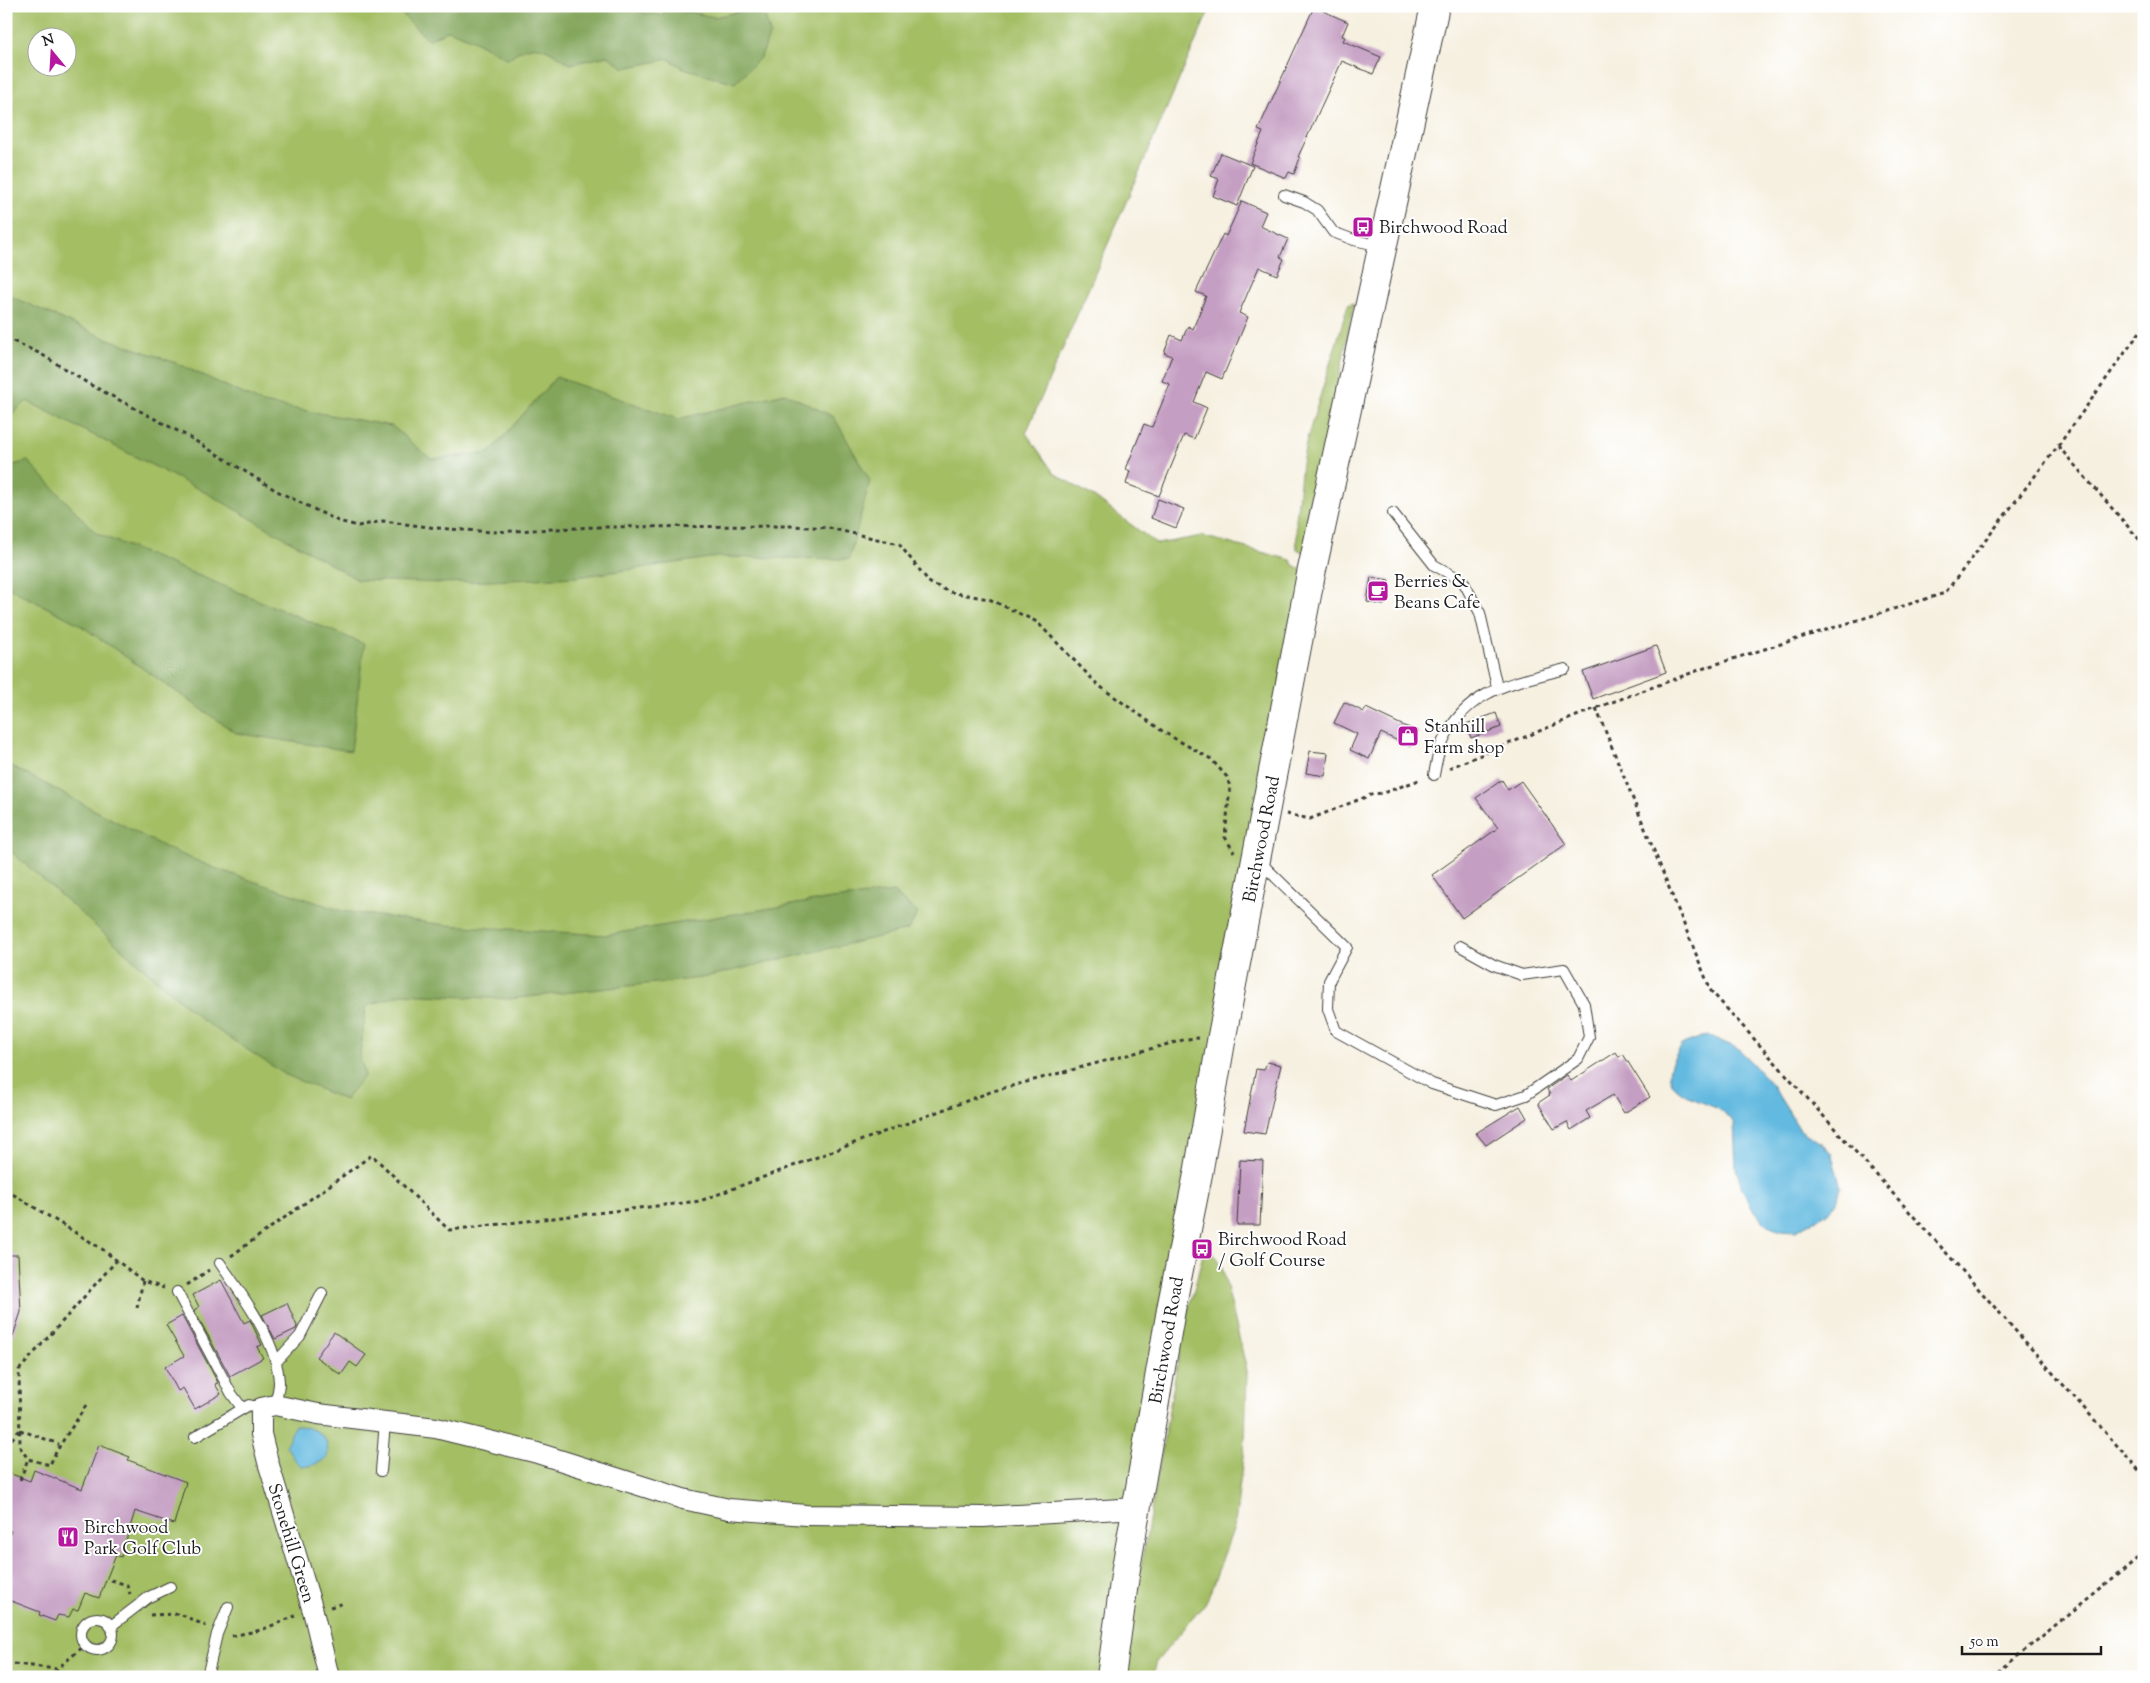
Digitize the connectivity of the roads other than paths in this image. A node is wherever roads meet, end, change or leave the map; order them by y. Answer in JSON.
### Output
{"nodes":[{"id":1,"x":1435,"y":6,"type":"edge"},
{"id":2,"x":1284,"y":195,"type":"dead end"},
{"id":3,"x":1382,"y":246,"type":"junction"},
{"id":4,"x":1393,"y":513,"type":"dead end"},
{"id":5,"x":1565,"y":669,"type":"dead end"},
{"id":6,"x":1497,"y":687,"type":"junction"},
{"id":7,"x":1434,"y":775,"type":"road end"},
{"id":8,"x":1248,"y":857,"type":"junction"},
{"id":9,"x":1460,"y":946,"type":"dead end"},
{"id":10,"x":220,"y":1263,"type":"road end"},
{"id":11,"x":177,"y":1292,"type":"road end"},
{"id":12,"x":322,"y":1292,"type":"dead end"},
{"id":13,"x":276,"y":1362,"type":"junction"},
{"id":14,"x":259,"y":1407,"type":"junction"},
{"id":15,"x":385,"y":1422,"type":"junction"},
{"id":16,"x":195,"y":1437,"type":"dead end"},
{"id":17,"x":381,"y":1470,"type":"dead end"},
{"id":18,"x":1137,"y":1508,"type":"junction"},
{"id":19,"x":170,"y":1587,"type":"dead end"},
{"id":20,"x":228,"y":1607,"type":"dead end"},
{"id":21,"x":111,"y":1626,"type":"junction"},
{"id":22,"x":207,"y":1677,"type":"edge"},
{"id":23,"x":329,"y":1677,"type":"edge"},
{"id":24,"x":1111,"y":1677,"type":"edge"}],
"edges":[{"from":1,"to":3,"type":"street","name":"Birchwood Road"},
{"from":2,"to":3,"type":"lane"},
{"from":3,"to":8,"type":"street","name":"Birchwood Road"},
{"from":4,"to":6,"type":"lane"},
{"from":5,"to":6,"type":"lane"},
{"from":6,"to":7,"type":"lane"},
{"from":8,"to":9,"type":"lane"},
{"from":8,"to":18,"type":"street","name":"Birchwood Road"},
{"from":10,"to":13,"type":"lane"},
{"from":11,"to":14,"type":"lane"},
{"from":12,"to":13,"type":"lane"},
{"from":13,"to":14,"type":"lane"},
{"from":14,"to":15,"type":"street"},
{"from":14,"to":16,"type":"lane"},
{"from":14,"to":23,"type":"street","name":"Stonehill Green"},
{"from":15,"to":17,"type":"lane"},
{"from":15,"to":18,"type":"street"},
{"from":18,"to":24,"type":"street","name":"Birchwood Road"},
{"from":19,"to":21,"type":"lane"},
{"from":20,"to":22,"type":"lane"},
{"from":21,"to":21,"type":"lane"}]}
